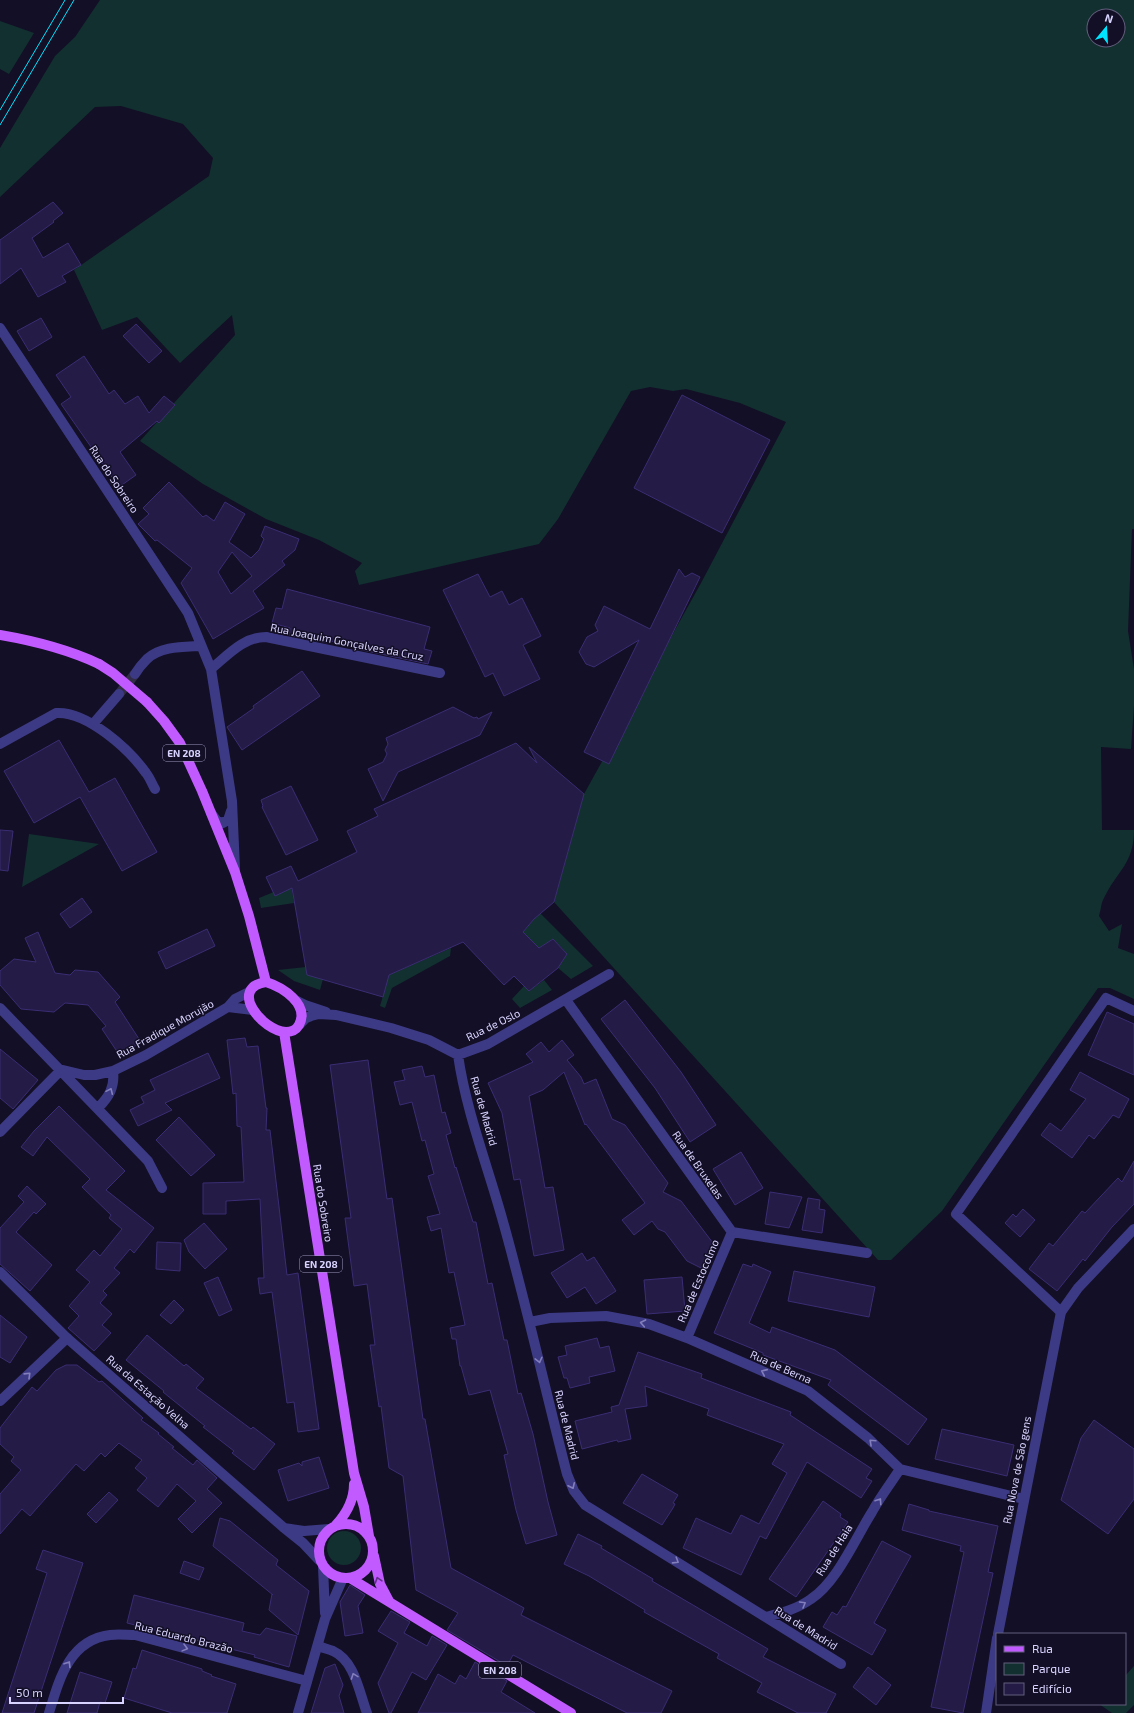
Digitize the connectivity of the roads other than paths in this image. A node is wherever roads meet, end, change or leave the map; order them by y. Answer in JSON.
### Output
{"nodes":[{"id":1,"x":0,"y":328,"type":"edge"},
{"id":2,"x":0,"y":334,"type":"edge"},
{"id":3,"x":9,"y":342,"type":"junction"},
{"id":4,"x":0,"y":635,"type":"edge"},
{"id":5,"x":201,"y":646,"type":"junction"},
{"id":6,"x":211,"y":669,"type":"junction"},
{"id":7,"x":440,"y":672,"type":"dead end"},
{"id":8,"x":134,"y":674,"type":"tunnel mouth"},
{"id":9,"x":118,"y":694,"type":"tunnel mouth"},
{"id":10,"x":93,"y":724,"type":"junction"},
{"id":11,"x":0,"y":744,"type":"edge"},
{"id":12,"x":155,"y":789,"type":"dead end"},
{"id":13,"x":232,"y":801,"type":"junction"},
{"id":14,"x":209,"y":811,"type":"junction"},
{"id":15,"x":235,"y":872,"type":"junction"},
{"id":16,"x":609,"y":974,"type":"dead end"},
{"id":17,"x":266,"y":982,"type":"junction"},
{"id":18,"x":249,"y":992,"type":"junction"},
{"id":19,"x":295,"y":1000,"type":"junction"},
{"id":20,"x":566,"y":1000,"type":"junction"},
{"id":21,"x":228,"y":1007,"type":"junction"},
{"id":22,"x":0,"y":1008,"type":"edge"},
{"id":23,"x":253,"y":1010,"type":"junction"},
{"id":24,"x":1134,"y":1011,"type":"edge"},
{"id":25,"x":336,"y":1016,"type":"junction"},
{"id":26,"x":299,"y":1025,"type":"junction"},
{"id":27,"x":284,"y":1032,"type":"junction"},
{"id":28,"x":458,"y":1055,"type":"junction"},
{"id":29,"x":61,"y":1070,"type":"junction"},
{"id":30,"x":113,"y":1071,"type":"junction"},
{"id":31,"x":98,"y":1108,"type":"junction"},
{"id":32,"x":0,"y":1132,"type":"edge"},
{"id":33,"x":162,"y":1188,"type":"dead end"},
{"id":34,"x":1134,"y":1229,"type":"edge"},
{"id":35,"x":732,"y":1232,"type":"junction"},
{"id":36,"x":867,"y":1253,"type":"dead end"},
{"id":37,"x":0,"y":1272,"type":"edge"},
{"id":38,"x":1061,"y":1312,"type":"junction"},
{"id":39,"x":530,"y":1322,"type":"junction"},
{"id":40,"x":67,"y":1338,"type":"junction"},
{"id":41,"x":687,"y":1338,"type":"junction"},
{"id":42,"x":0,"y":1401,"type":"edge"},
{"id":43,"x":900,"y":1469,"type":"junction"},
{"id":44,"x":354,"y":1473,"type":"junction"},
{"id":45,"x":1024,"y":1499,"type":"junction"},
{"id":46,"x":282,"y":1527,"type":"junction"},
{"id":47,"x":332,"y":1527,"type":"junction"},
{"id":48,"x":369,"y":1536,"type":"junction"},
{"id":49,"x":373,"y":1552,"type":"junction"},
{"id":50,"x":321,"y":1563,"type":"junction"},
{"id":51,"x":346,"y":1578,"type":"junction"},
{"id":52,"x":392,"y":1604,"type":"junction"},
{"id":53,"x":766,"y":1617,"type":"junction"},
{"id":54,"x":325,"y":1619,"type":"junction"},
{"id":55,"x":998,"y":1633,"type":"edge"},
{"id":56,"x":996,"y":1645,"type":"edge"},
{"id":57,"x":318,"y":1646,"type":"junction"},
{"id":58,"x":841,"y":1664,"type":"dead end"},
{"id":59,"x":307,"y":1681,"type":"junction"},
{"id":60,"x":49,"y":1713,"type":"edge"},
{"id":61,"x":298,"y":1713,"type":"edge"},
{"id":62,"x":367,"y":1713,"type":"edge"},
{"id":63,"x":571,"y":1713,"type":"edge"},
{"id":64,"x":986,"y":1713,"type":"edge"}],
"edges":[{"from":1,"to":3,"type":"street","name":"Rua do Sobreiro"},
{"from":2,"to":3,"type":"street"},
{"from":3,"to":5,"type":"street","name":"Rua do Sobreiro"},
{"from":4,"to":14,"type":"main road","number":"EN 208","bridge":true},
{"from":5,"to":6,"type":"street","name":"Rua do Sobreiro"},
{"from":5,"to":8,"type":"street"},
{"from":6,"to":7,"type":"street","name":"Rua Joaquim Gonçalves da Cruz"},
{"from":6,"to":13,"type":"street","name":"Rua do Sobreiro"},
{"from":9,"to":10,"type":"street"},
{"from":10,"to":11,"type":"street"},
{"from":10,"to":12,"type":"street"},
{"from":13,"to":14,"type":"street","name":"Rua do Sobreiro"},
{"from":13,"to":15,"type":"street","name":"Rua do Sobreiro"},
{"from":14,"to":15,"type":"main road","number":"EN 208"},
{"from":15,"to":17,"type":"main road","name":"Rua do Sobreiro","number":"EN 208"},
{"from":16,"to":20,"type":"street","name":"Rua de Oslo"},
{"from":17,"to":18,"type":"main road"},
{"from":17,"to":19,"type":"main road"},
{"from":18,"to":21,"type":"street","name":"Rua Fradique Morujão"},
{"from":18,"to":23,"type":"main road"},
{"from":19,"to":25,"type":"street","name":"Rua de Oslo"},
{"from":19,"to":26,"type":"main road"},
{"from":20,"to":28,"type":"street","name":"Rua de Oslo"},
{"from":20,"to":35,"type":"street","name":"Rua de Bruxelas"},
{"from":21,"to":23,"type":"street","name":"Rua Fradique Morujão"},
{"from":21,"to":30,"type":"street","name":"Rua Fradique Morujão"},
{"from":22,"to":29,"type":"street"},
{"from":23,"to":27,"type":"main road"},
{"from":24,"to":38,"type":"street"},
{"from":25,"to":26,"type":"street","name":"Rua de Oslo"},
{"from":25,"to":28,"type":"street","name":"Rua de Oslo"},
{"from":26,"to":27,"type":"main road"},
{"from":27,"to":44,"type":"main road","name":"Rua do Sobreiro","number":"EN 208"},
{"from":28,"to":39,"type":"street","name":"Rua de Madrid"},
{"from":29,"to":30,"type":"street","name":"Rua Fradique Morujão"},
{"from":29,"to":31,"type":"street"},
{"from":29,"to":32,"type":"street"},
{"from":31,"to":30,"type":"street","name":"Rua Fradique Morujão","one_way":true},
{"from":31,"to":33,"type":"street"},
{"from":34,"to":38,"type":"street"},
{"from":35,"to":36,"type":"street"},
{"from":35,"to":41,"type":"street","name":"Rua de Estocolmo"},
{"from":37,"to":40,"type":"street","name":"Rua da Estação Velha"},
{"from":38,"to":45,"type":"street","name":"Rua Nova de São gens"},
{"from":41,"to":39,"type":"street","name":"Rua de Berna","one_way":true},
{"from":39,"to":53,"type":"street","name":"Rua de Madrid","one_way":true},
{"from":42,"to":40,"type":"street","one_way":true},
{"from":40,"to":46,"type":"street","name":"Rua da Estação Velha"},
{"from":43,"to":41,"type":"street","name":"Rua de Berna","one_way":true},
{"from":43,"to":45,"type":"street"},
{"from":53,"to":43,"type":"street","name":"Rua de Haia","one_way":true},
{"from":44,"to":47,"type":"main road","name":"Rua do Sobreiro"},
{"from":44,"to":48,"type":"main road","name":"Rua do Sobreiro","number":"EN 208"},
{"from":45,"to":55,"type":"street","name":"Rua Nova de São gens"},
{"from":46,"to":47,"type":"street"},
{"from":46,"to":50,"type":"street","name":"Rua da Estação Velha"},
{"from":47,"to":48,"type":"main road"},
{"from":47,"to":50,"type":"main road"},
{"from":48,"to":49,"type":"main road","number":"EN 208"},
{"from":49,"to":51,"type":"main road"},
{"from":52,"to":49,"type":"main road","number":"EN 208","one_way":true},
{"from":50,"to":51,"type":"main road"},
{"from":50,"to":54,"type":"street"},
{"from":51,"to":52,"type":"main road"},
{"from":51,"to":54,"type":"street"},
{"from":52,"to":63,"type":"main road","number":"EN 208"},
{"from":53,"to":58,"type":"street","name":"Rua de Madrid"},
{"from":54,"to":57,"type":"street"},
{"from":56,"to":64,"type":"street"},
{"from":57,"to":59,"type":"street"},
{"from":62,"to":57,"type":"street","one_way":true},
{"from":60,"to":59,"type":"street","name":"Rua Eduardo Brazão","one_way":true},
{"from":59,"to":61,"type":"street"}]}
